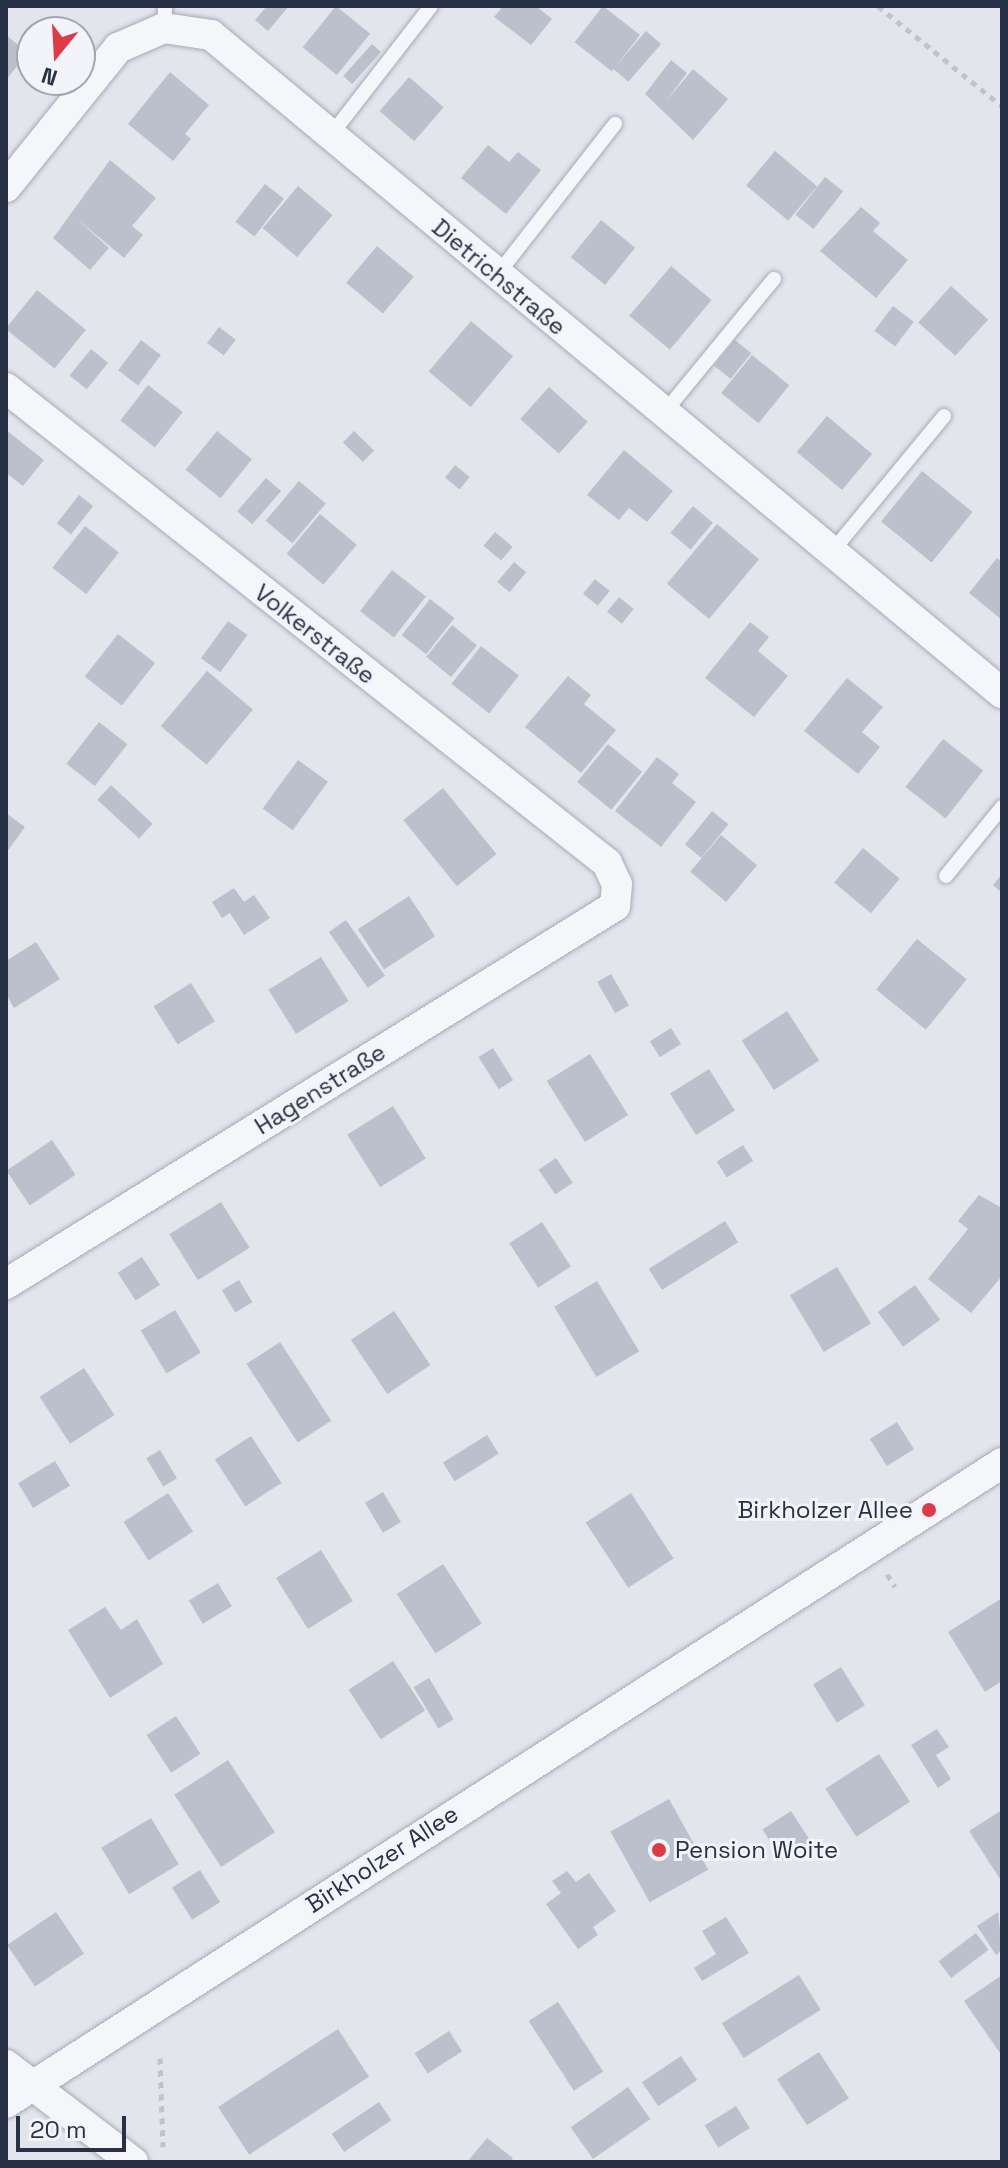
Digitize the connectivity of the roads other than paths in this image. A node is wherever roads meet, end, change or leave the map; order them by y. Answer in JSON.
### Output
{"nodes":[{"id":1,"x":431,"y":6,"type":"edge"},
{"id":2,"x":164,"y":17,"type":"edge"},
{"id":3,"x":615,"y":124,"type":"dead end"},
{"id":4,"x":331,"y":135,"type":"junction"},
{"id":5,"x":6,"y":187,"type":"edge"},
{"id":6,"x":497,"y":275,"type":"junction"},
{"id":7,"x":774,"y":279,"type":"dead end"},
{"id":8,"x":6,"y":388,"type":"edge"},
{"id":9,"x":663,"y":414,"type":"junction"},
{"id":10,"x":944,"y":416,"type":"dead end"},
{"id":11,"x":830,"y":555,"type":"junction"},
{"id":12,"x":1000,"y":688,"type":"edge"},
{"id":13,"x":1002,"y":807,"type":"edge"},
{"id":14,"x":946,"y":876,"type":"dead end"},
{"id":15,"x":617,"y":884,"type":"joint"},
{"id":16,"x":6,"y":1284,"type":"edge"},
{"id":17,"x":1002,"y":1463,"type":"edge"},
{"id":18,"x":6,"y":2065,"type":"edge"},
{"id":19,"x":32,"y":2086,"type":"junction"},
{"id":20,"x":6,"y":2103,"type":"edge"},
{"id":21,"x":133,"y":2162,"type":"edge"}],
"edges":[{"from":1,"to":4,"type":"lane"},
{"from":2,"to":4,"type":"street","name":"Dietrichstraße"},
{"from":2,"to":5,"type":"street","name":"Dietrichstraße"},
{"from":3,"to":6,"type":"lane"},
{"from":4,"to":6,"type":"street","name":"Dietrichstraße"},
{"from":6,"to":9,"type":"street","name":"Dietrichstraße"},
{"from":7,"to":9,"type":"lane"},
{"from":8,"to":15,"type":"street","name":"Volkerstraße"},
{"from":9,"to":11,"type":"street","name":"Dietrichstraße"},
{"from":10,"to":11,"type":"lane"},
{"from":11,"to":12,"type":"street","name":"Dietrichstraße"},
{"from":13,"to":14,"type":"lane"},
{"from":15,"to":16,"type":"street","name":"Hagenstraße"},
{"from":17,"to":19,"type":"street","name":"Birkholzer Allee"},
{"from":18,"to":19,"type":"street"},
{"from":19,"to":20,"type":"street","name":"Birkholzer Allee"},
{"from":19,"to":21,"type":"street"}]}
